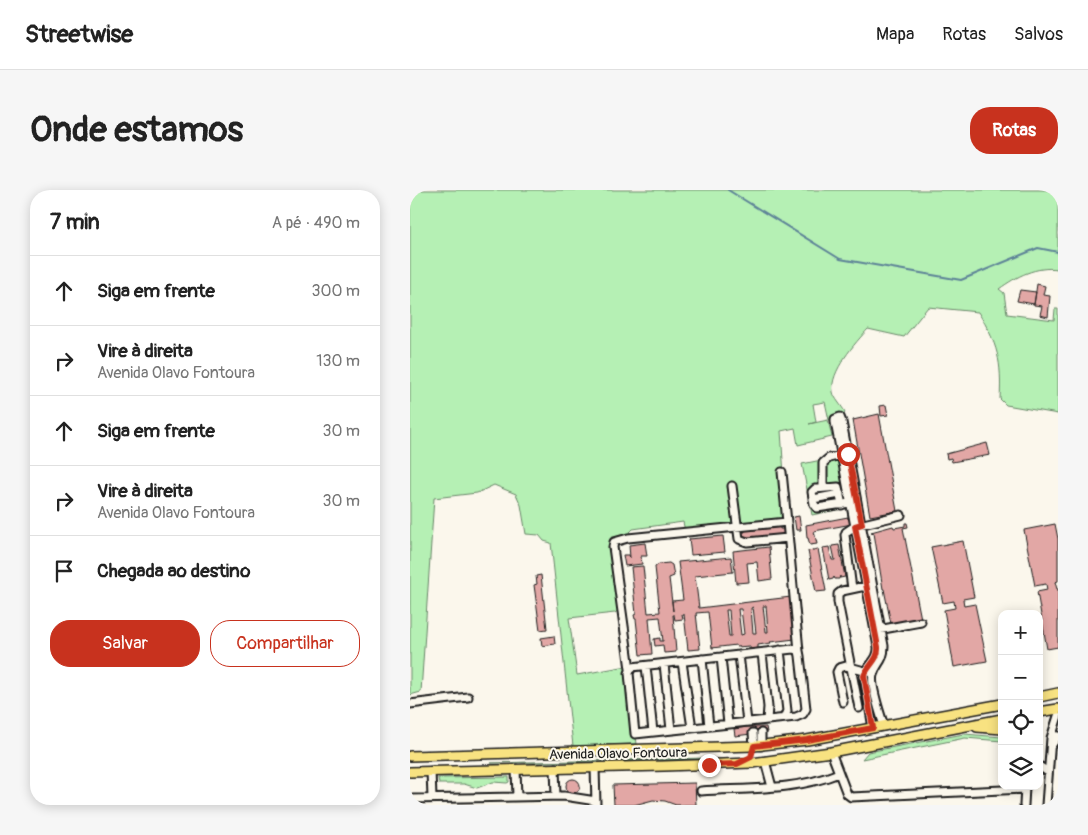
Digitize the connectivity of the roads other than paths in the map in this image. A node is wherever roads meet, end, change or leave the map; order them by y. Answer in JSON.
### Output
{"nodes":[{"id":1,"x":845,"y":454,"type":"junction"},
{"id":2,"x":782,"y":472,"type":"dead end"},
{"id":3,"x":732,"y":486,"type":"dead end"},
{"id":4,"x":823,"y":488,"type":"junction"},
{"id":5,"x":840,"y":494,"type":"junction"},
{"id":6,"x":813,"y":498,"type":"junction"},
{"id":7,"x":850,"y":504,"type":"junction"},
{"id":8,"x":842,"y":505,"type":"junction"},
{"id":9,"x":901,"y":515,"type":"dead end"},
{"id":10,"x":787,"y":522,"type":"junction"},
{"id":11,"x":858,"y":525,"type":"junction"},
{"id":12,"x":736,"y":527,"type":"junction"},
{"id":13,"x":788,"y":538,"type":"junction"},
{"id":14,"x":870,"y":585,"type":"junction"},
{"id":15,"x":852,"y":589,"type":"junction"},
{"id":16,"x":921,"y":622,"type":"dead end"},
{"id":17,"x":878,"y":629,"type":"junction"},
{"id":18,"x":780,"y":650,"type":"junction"},
{"id":19,"x":798,"y":650,"type":"junction"},
{"id":20,"x":762,"y":652,"type":"junction"},
{"id":21,"x":739,"y":655,"type":"junction"},
{"id":22,"x":721,"y":657,"type":"junction"},
{"id":23,"x":702,"y":659,"type":"junction"},
{"id":24,"x":682,"y":662,"type":"junction"},
{"id":25,"x":664,"y":664,"type":"junction"},
{"id":26,"x":646,"y":666,"type":"junction"},
{"id":27,"x":852,"y":667,"type":"junction"},
{"id":28,"x":630,"y":669,"type":"junction"},
{"id":29,"x":869,"y":673,"type":"junction"},
{"id":30,"x":1058,"y":693,"type":"edge"},
{"id":31,"x":1043,"y":696,"type":"edge"},
{"id":32,"x":468,"y":697,"type":"dead end"},
{"id":33,"x":843,"y":702,"type":"dead end"},
{"id":34,"x":410,"y":704,"type":"edge"},
{"id":35,"x":998,"y":705,"type":"edge"},
{"id":36,"x":858,"y":708,"type":"dead end"},
{"id":37,"x":981,"y":708,"type":"junction"},
{"id":38,"x":1058,"y":709,"type":"edge"},
{"id":39,"x":1043,"y":711,"type":"edge"},
{"id":40,"x":1058,"y":716,"type":"edge"},
{"id":41,"x":784,"y":718,"type":"junction"},
{"id":42,"x":998,"y":720,"type":"edge"},
{"id":43,"x":983,"y":722,"type":"junction"},
{"id":44,"x":728,"y":724,"type":"junction"},
{"id":45,"x":709,"y":726,"type":"junction"},
{"id":46,"x":757,"y":726,"type":"junction"},
{"id":47,"x":884,"y":726,"type":"junction"},
{"id":48,"x":961,"y":726,"type":"junction"},
{"id":49,"x":692,"y":728,"type":"junction"},
{"id":50,"x":873,"y":728,"type":"junction"},
{"id":51,"x":998,"y":729,"type":"edge"},
{"id":52,"x":672,"y":730,"type":"junction"},
{"id":53,"x":653,"y":732,"type":"junction"},
{"id":54,"x":635,"y":734,"type":"junction"},
{"id":55,"x":1058,"y":736,"type":"edge"},
{"id":56,"x":758,"y":746,"type":"junction"},
{"id":57,"x":636,"y":749,"type":"junction"},
{"id":58,"x":1050,"y":749,"type":"junction"},
{"id":59,"x":831,"y":752,"type":"junction"},
{"id":60,"x":469,"y":754,"type":"junction"},
{"id":61,"x":410,"y":758,"type":"edge"},
{"id":62,"x":765,"y":761,"type":"junction"},
{"id":63,"x":737,"y":764,"type":"junction"},
{"id":64,"x":595,"y":767,"type":"junction"},
{"id":65,"x":1043,"y":767,"type":"edge"},
{"id":66,"x":555,"y":768,"type":"junction"},
{"id":67,"x":516,"y":769,"type":"junction"},
{"id":68,"x":431,"y":771,"type":"junction"},
{"id":69,"x":470,"y":771,"type":"junction"},
{"id":70,"x":410,"y":772,"type":"edge"},
{"id":71,"x":1048,"y":772,"type":"junction"},
{"id":72,"x":839,"y":773,"type":"junction"},
{"id":73,"x":772,"y":787,"type":"junction"},
{"id":74,"x":701,"y":790,"type":"dead end"},
{"id":75,"x":998,"y":790,"type":"edge"},
{"id":76,"x":1025,"y":790,"type":"edge"},
{"id":77,"x":556,"y":796,"type":"junction"},
{"id":78,"x":517,"y":797,"type":"junction"},
{"id":79,"x":432,"y":798,"type":"junction"},
{"id":80,"x":410,"y":799,"type":"edge"},
{"id":81,"x":596,"y":803,"type":"edge"},
{"id":82,"x":1024,"y":805,"type":"edge"},
{"id":83,"x":1046,"y":805,"type":"edge"}],
"edges":[{"from":1,"to":4,"type":"street"},
{"from":1,"to":7,"type":"street"},
{"from":1,"to":11,"type":"street"},
{"from":2,"to":10,"type":"street"},
{"from":3,"to":12,"type":"street"},
{"from":4,"to":5,"type":"street"},
{"from":4,"to":6,"type":"street"},
{"from":5,"to":6,"type":"street"},
{"from":5,"to":8,"type":"street"},
{"from":6,"to":8,"type":"street"},
{"from":7,"to":8,"type":"street"},
{"from":7,"to":11,"type":"street"},
{"from":9,"to":11,"type":"street"},
{"from":10,"to":12,"type":"street"},
{"from":10,"to":13,"type":"street"},
{"from":11,"to":14,"type":"street"},
{"from":11,"to":15,"type":"street"},
{"from":12,"to":13,"type":"street"},
{"from":12,"to":28,"type":"street"},
{"from":13,"to":19,"type":"street"},
{"from":14,"to":15,"type":"street"},
{"from":14,"to":17,"type":"street"},
{"from":15,"to":27,"type":"street"},
{"from":16,"to":17,"type":"street"},
{"from":17,"to":29,"type":"street"},
{"from":18,"to":19,"type":"street"},
{"from":18,"to":20,"type":"street"},
{"from":18,"to":41,"type":"street"},
{"from":19,"to":41,"type":"street"},
{"from":20,"to":21,"type":"street"},
{"from":20,"to":46,"type":"street"},
{"from":21,"to":22,"type":"street"},
{"from":21,"to":46,"type":"street"},
{"from":22,"to":23,"type":"street"},
{"from":22,"to":44,"type":"street"},
{"from":23,"to":24,"type":"street"},
{"from":23,"to":45,"type":"street"},
{"from":24,"to":25,"type":"street"},
{"from":24,"to":49,"type":"street"},
{"from":25,"to":26,"type":"street"},
{"from":25,"to":52,"type":"street"},
{"from":26,"to":28,"type":"street"},
{"from":26,"to":53,"type":"street"},
{"from":27,"to":29,"type":"street"},
{"from":27,"to":33,"type":"street"},
{"from":27,"to":36,"type":"street"},
{"from":28,"to":54,"type":"street"},
{"from":29,"to":47,"type":"street"},
{"from":29,"to":50,"type":"street"},
{"from":30,"to":31,"type":"main road"},
{"from":32,"to":34,"type":"street"},
{"from":35,"to":37,"type":"main road","name":"Avenida Olavo Fontoura"},
{"from":37,"to":43,"type":"main road"},
{"from":37,"to":47,"type":"main road","name":"Avenida Olavo Fontoura"},
{"from":38,"to":39,"type":"main road"},
{"from":40,"to":58,"type":"street"},
{"from":41,"to":46,"type":"street"},
{"from":42,"to":43,"type":"main road","name":"Avenida Olavo Fontoura"},
{"from":43,"to":48,"type":"main road","name":"Avenida Olavo Fontoura"},
{"from":44,"to":45,"type":"street"},
{"from":44,"to":46,"type":"street"},
{"from":45,"to":49,"type":"street"},
{"from":46,"to":56,"type":"street"},
{"from":47,"to":50,"type":"main road","name":"Avenida Olavo Fontoura"},
{"from":48,"to":51,"type":"main road"},
{"from":48,"to":59,"type":"main road","name":"Avenida Olavo Fontoura"},
{"from":49,"to":52,"type":"street"},
{"from":50,"to":56,"type":"main road","name":"Avenida Olavo Fontoura"},
{"from":52,"to":53,"type":"street"},
{"from":53,"to":54,"type":"street"},
{"from":54,"to":57,"type":"street"},
{"from":55,"to":58,"type":"street"},
{"from":56,"to":57,"type":"main road","name":"Avenida Olavo Fontoura"},
{"from":56,"to":63,"type":"main road"},
{"from":57,"to":60,"type":"main road","name":"Avenida Olavo Fontoura"},
{"from":58,"to":71,"type":"street"},
{"from":59,"to":62,"type":"main road","name":"Avenida Olavo Fontoura"},
{"from":59,"to":72,"type":"street"},
{"from":60,"to":61,"type":"main road","name":"Avenida Olavo Fontoura"},
{"from":60,"to":69,"type":"main road"},
{"from":62,"to":63,"type":"main road","name":"Avenida Olavo Fontoura"},
{"from":62,"to":73,"type":"street"},
{"from":63,"to":64,"type":"main road","name":"Avenida Olavo Fontoura"},
{"from":64,"to":66,"type":"main road","name":"Avenida Olavo Fontoura"},
{"from":64,"to":81,"type":"street"},
{"from":65,"to":71,"type":"street"},
{"from":66,"to":67,"type":"main road","name":"Avenida Olavo Fontoura"},
{"from":66,"to":77,"type":"street"},
{"from":67,"to":69,"type":"main road","name":"Avenida Olavo Fontoura"},
{"from":67,"to":78,"type":"street"},
{"from":68,"to":69,"type":"main road","name":"Avenida Olavo Fontoura"},
{"from":68,"to":70,"type":"main road","name":"Avenida Olavo Fontoura"},
{"from":68,"to":79,"type":"street"},
{"from":71,"to":83,"type":"street"},
{"from":72,"to":73,"type":"street"},
{"from":72,"to":75,"type":"street"},
{"from":73,"to":74,"type":"street"},
{"from":76,"to":82,"type":"street"},
{"from":77,"to":78,"type":"street"},
{"from":77,"to":81,"type":"street"},
{"from":78,"to":79,"type":"street"},
{"from":79,"to":80,"type":"street"}]}
